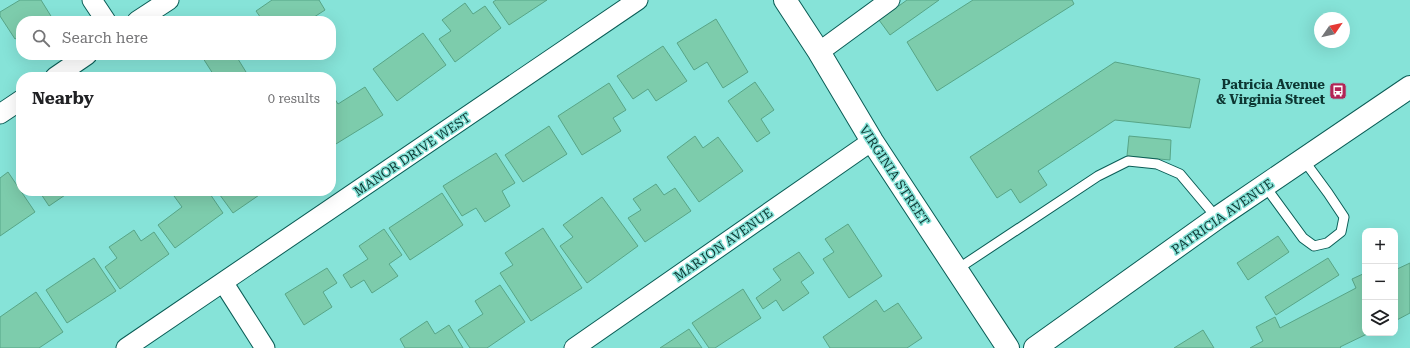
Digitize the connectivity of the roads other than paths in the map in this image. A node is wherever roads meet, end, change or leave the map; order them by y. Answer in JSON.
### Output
{"nodes":[{"id":1,"x":92,"y":0,"type":"edge"},
{"id":2,"x":169,"y":0,"type":"edge"},
{"id":3,"x":638,"y":0,"type":"edge"},
{"id":4,"x":890,"y":0,"type":"edge"},
{"id":5,"x":787,"y":1,"type":"edge"},
{"id":6,"x":103,"y":16,"type":"edge"},
{"id":7,"x":145,"y":16,"type":"edge"},
{"id":8,"x":819,"y":52,"type":"junction"},
{"id":9,"x":80,"y":60,"type":"edge"},
{"id":10,"x":62,"y":72,"type":"edge"},
{"id":11,"x":1410,"y":87,"type":"edge"},
{"id":12,"x":16,"y":103,"type":"edge"},
{"id":13,"x":0,"y":114,"type":"edge"},
{"id":14,"x":872,"y":141,"type":"junction"},
{"id":15,"x":1303,"y":159,"type":"junction"},
{"id":16,"x":1265,"y":186,"type":"junction"},
{"id":17,"x":1217,"y":218,"type":"junction"},
{"id":18,"x":956,"y":270,"type":"junction"},
{"id":19,"x":223,"y":282,"type":"junction"},
{"id":20,"x":126,"y":348,"type":"edge"},
{"id":21,"x":266,"y":348,"type":"edge"},
{"id":22,"x":574,"y":348,"type":"edge"},
{"id":23,"x":1008,"y":348,"type":"edge"},
{"id":24,"x":1035,"y":348,"type":"edge"}],
"edges":[{"from":1,"to":6,"type":"street"},
{"from":2,"to":7,"type":"street"},
{"from":3,"to":19,"type":"street","name":"MANOR DRIVE WEST"},
{"from":4,"to":8,"type":"street"},
{"from":5,"to":8,"type":"street","name":"VIRGINIA STREET"},
{"from":8,"to":14,"type":"street","name":"VIRGINIA STREET"},
{"from":9,"to":10,"type":"street"},
{"from":11,"to":15,"type":"street","name":"PATRICIA AVENUE"},
{"from":12,"to":13,"type":"street"},
{"from":14,"to":18,"type":"street","name":"VIRGINIA STREET"},
{"from":14,"to":22,"type":"street","name":"MARJON AVENUE"},
{"from":15,"to":16,"type":"street","name":"PATRICIA AVENUE"},
{"from":15,"to":16,"type":"lane"},
{"from":16,"to":17,"type":"street","name":"PATRICIA AVENUE"},
{"from":17,"to":18,"type":"lane"},
{"from":17,"to":24,"type":"street","name":"PATRICIA AVENUE"},
{"from":18,"to":23,"type":"street","name":"VIRGINIA STREET"},
{"from":19,"to":20,"type":"street","name":"MANOR DRIVE WEST"},
{"from":19,"to":21,"type":"street"}]}
